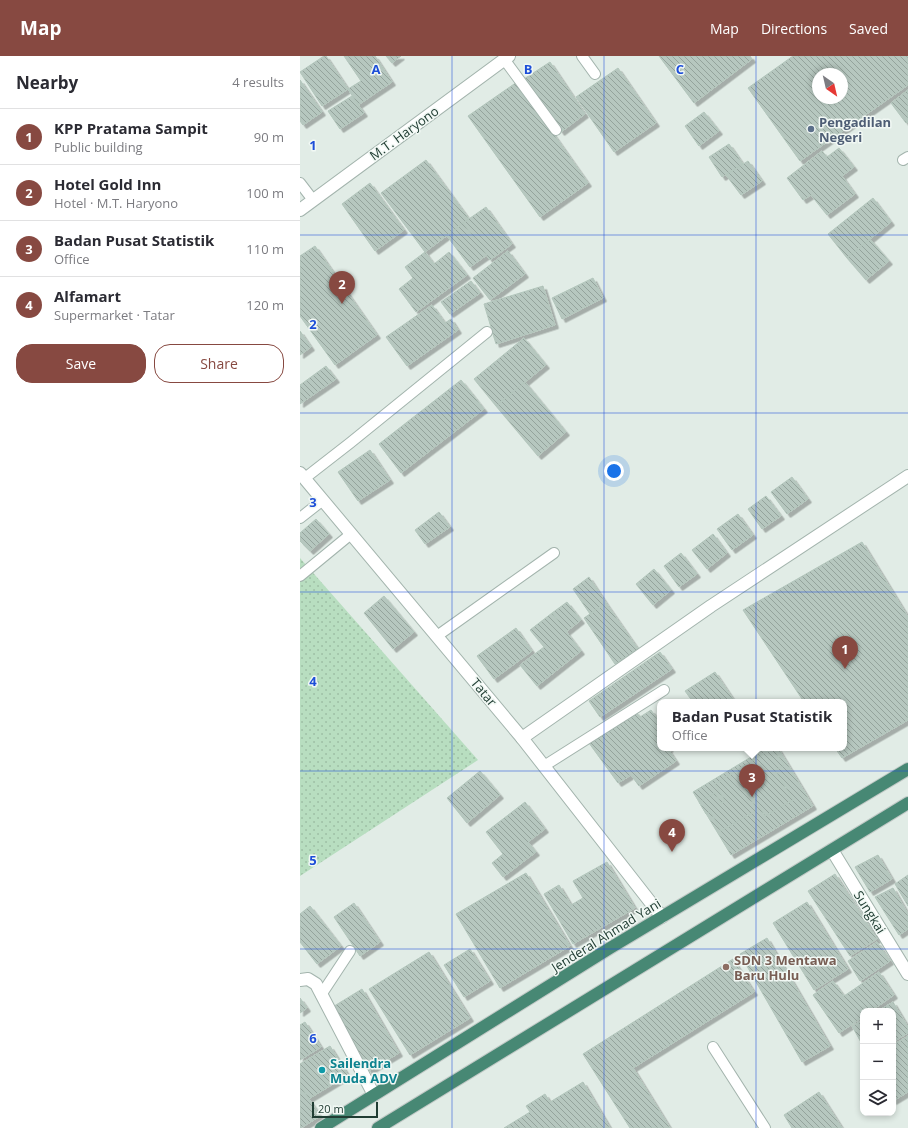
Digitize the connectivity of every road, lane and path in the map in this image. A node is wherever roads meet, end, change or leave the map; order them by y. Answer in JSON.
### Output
{"nodes":[{"id":1,"x":582,"y":56,"type":"edge"},
{"id":2,"x":506,"y":58,"type":"edge"},
{"id":3,"x":595,"y":74,"type":"dead end"},
{"id":4,"x":556,"y":130,"type":"dead end"},
{"id":5,"x":300,"y":183,"type":"edge"},
{"id":6,"x":313,"y":200,"type":"junction"},
{"id":7,"x":300,"y":210,"type":"edge"},
{"id":8,"x":487,"y":332,"type":"dead end"},
{"id":9,"x":302,"y":475,"type":"edge"},
{"id":10,"x":908,"y":476,"type":"edge"},
{"id":11,"x":323,"y":500,"type":"junction"},
{"id":12,"x":300,"y":518,"type":"edge"},
{"id":13,"x":351,"y":534,"type":"junction"},
{"id":14,"x":554,"y":553,"type":"dead end"},
{"id":15,"x":300,"y":576,"type":"edge"},
{"id":16,"x":437,"y":636,"type":"junction"},
{"id":17,"x":664,"y":690,"type":"dead end"},
{"id":18,"x":522,"y":738,"type":"junction"},
{"id":19,"x":544,"y":766,"type":"junction"},
{"id":20,"x":908,"y":769,"type":"edge"},
{"id":21,"x":908,"y":803,"type":"edge"},
{"id":22,"x":832,"y":850,"type":"junction"},
{"id":23,"x":662,"y":917,"type":"junction"},
{"id":24,"x":350,"y":951,"type":"dead end"},
{"id":25,"x":908,"y":974,"type":"edge"},
{"id":26,"x":300,"y":980,"type":"edge"},
{"id":27,"x":321,"y":995,"type":"junction"},
{"id":28,"x":713,"y":1047,"type":"dead end"},
{"id":29,"x":374,"y":1095,"type":"junction"},
{"id":30,"x":321,"y":1128,"type":"edge"},
{"id":31,"x":378,"y":1128,"type":"edge"},
{"id":32,"x":765,"y":1128,"type":"edge"}],
"edges":[{"from":1,"to":3,"type":"lane"},
{"from":2,"to":4,"type":"lane"},
{"from":2,"to":6,"type":"street","name":"M.T. Haryono"},
{"from":5,"to":6,"type":"lane"},
{"from":6,"to":7,"type":"street","name":"M.T. Haryono"},
{"from":8,"to":9,"type":"lane"},
{"from":9,"to":11,"type":"street","name":"Tatar"},
{"from":10,"to":18,"type":"street"},
{"from":11,"to":12,"type":"lane"},
{"from":11,"to":13,"type":"street","name":"Tatar"},
{"from":13,"to":15,"type":"lane"},
{"from":13,"to":16,"type":"street","name":"Tatar"},
{"from":14,"to":16,"type":"lane"},
{"from":16,"to":18,"type":"street","name":"Tatar"},
{"from":17,"to":19,"type":"lane"},
{"from":18,"to":19,"type":"street","name":"Tatar"},
{"from":19,"to":23,"type":"street","name":"Tatar"},
{"from":20,"to":23,"type":"highway","name":"Jenderal Ahmad Yani"},
{"from":21,"to":22,"type":"highway"},
{"from":22,"to":25,"type":"street","name":"Sungkai"},
{"from":22,"to":31,"type":"highway"},
{"from":23,"to":29,"type":"highway","name":"Jenderal Ahmad Yani"},
{"from":24,"to":27,"type":"lane"},
{"from":26,"to":27,"type":"street"},
{"from":27,"to":29,"type":"street"},
{"from":28,"to":32,"type":"lane"},
{"from":29,"to":30,"type":"highway","name":"Jenderal Ahmad Yani"}]}
